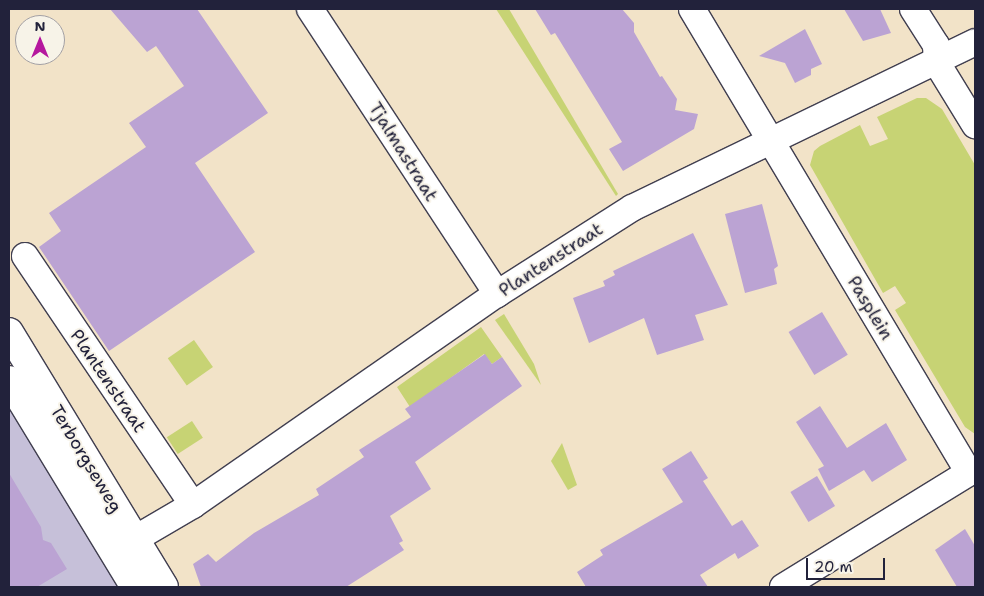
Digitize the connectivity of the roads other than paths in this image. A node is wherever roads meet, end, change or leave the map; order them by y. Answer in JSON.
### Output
{"nodes":[{"id":1,"x":310,"y":9,"type":"edge"},
{"id":2,"x":692,"y":9,"type":"edge"},
{"id":3,"x":914,"y":9,"type":"edge"},
{"id":4,"x":975,"y":42,"type":"edge"},
{"id":5,"x":937,"y":63,"type":"junction"},
{"id":6,"x":975,"y":125,"type":"edge"},
{"id":7,"x":772,"y":142,"type":"junction"},
{"id":8,"x":25,"y":256,"type":"dead end"},
{"id":9,"x":497,"y":294,"type":"junction"},
{"id":10,"x":9,"y":332,"type":"edge"},
{"id":11,"x":9,"y":380,"type":"edge"},
{"id":12,"x":972,"y":471,"type":"edge"},
{"id":13,"x":193,"y":505,"type":"junction"},
{"id":14,"x":124,"y":546,"type":"junction"},
{"id":15,"x":135,"y":587,"type":"edge"},
{"id":16,"x":164,"y":587,"type":"edge"},
{"id":17,"x":783,"y":587,"type":"edge"}],
"edges":[{"from":1,"to":9,"type":"street","name":"Tjalmastraat"},
{"from":2,"to":7,"type":"street","name":"Pasplein"},
{"from":3,"to":5,"type":"street"},
{"from":4,"to":5,"type":"street","name":"Plantenstraat"},
{"from":5,"to":6,"type":"street"},
{"from":5,"to":7,"type":"street","name":"Plantenstraat"},
{"from":7,"to":9,"type":"street","name":"Plantenstraat"},
{"from":7,"to":12,"type":"street","name":"Pasplein"},
{"from":8,"to":13,"type":"street","name":"Plantenstraat"},
{"from":9,"to":13,"type":"street","name":"Plantenstraat"},
{"from":10,"to":14,"type":"main road","name":"Terborgseweg"},
{"from":11,"to":14,"type":"main road","name":"Terborgseweg"},
{"from":12,"to":17,"type":"street"},
{"from":13,"to":14,"type":"street","name":"Plantenstraat"},
{"from":14,"to":15,"type":"main road","name":"Terborgseweg"},
{"from":14,"to":16,"type":"main road","name":"Terborgseweg"}]}
